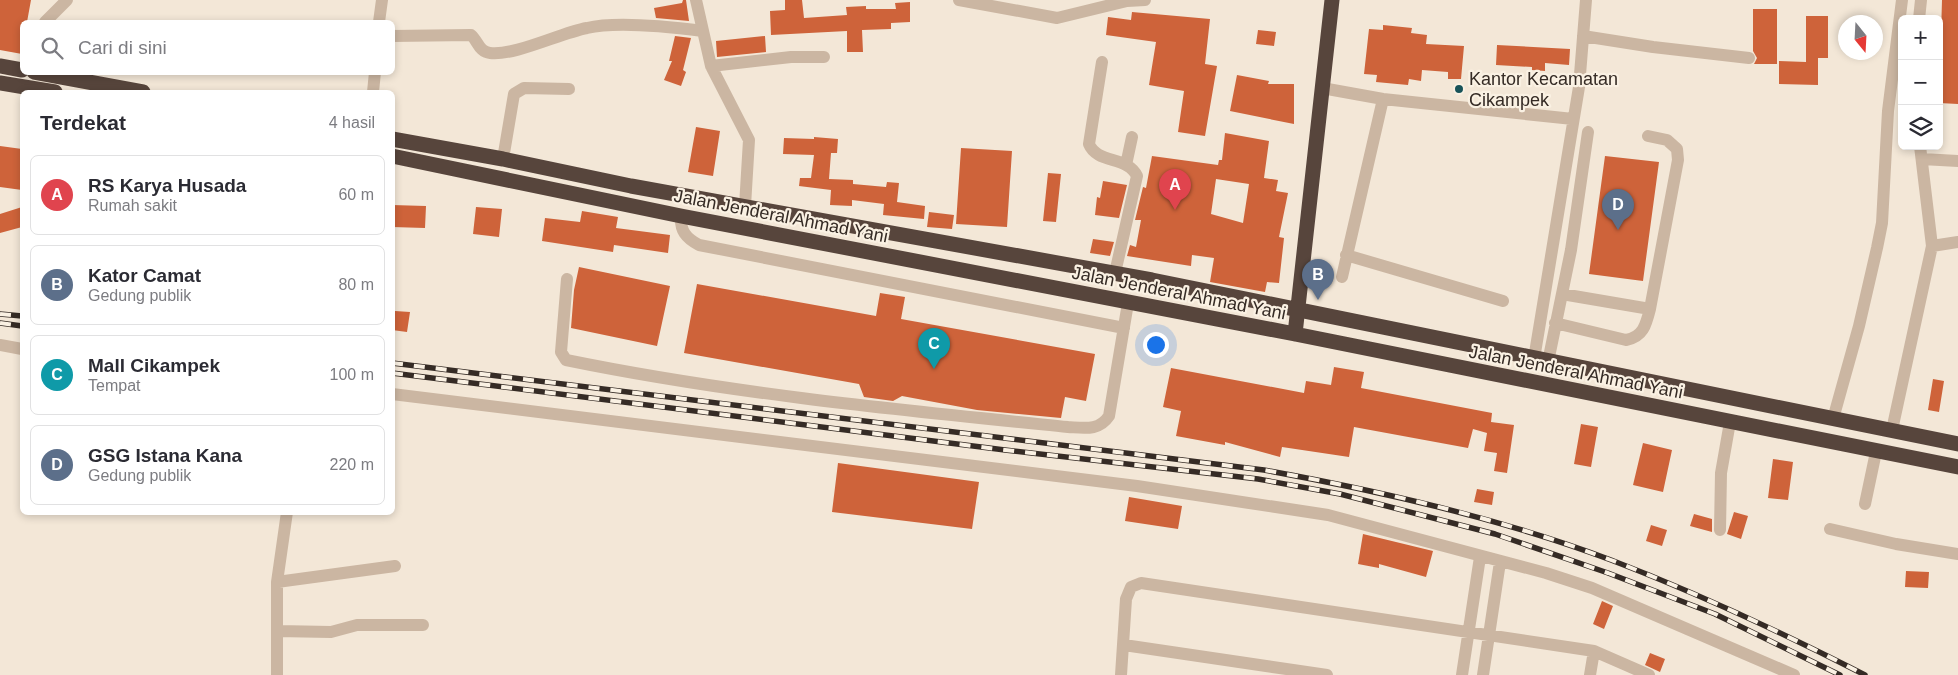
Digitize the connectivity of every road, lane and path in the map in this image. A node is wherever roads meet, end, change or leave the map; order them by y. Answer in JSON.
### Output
{"nodes":[{"id":1,"x":67,"y":0,"type":"edge"},
{"id":2,"x":382,"y":0,"type":"edge"},
{"id":3,"x":696,"y":0,"type":"edge"},
{"id":4,"x":959,"y":0,"type":"edge"},
{"id":5,"x":1146,"y":0,"type":"edge"},
{"id":6,"x":1332,"y":0,"type":"edge"},
{"id":7,"x":1586,"y":0,"type":"edge"},
{"id":8,"x":1902,"y":0,"type":"edge"},
{"id":9,"x":1920,"y":0,"type":"edge"},
{"id":10,"x":1919,"y":15,"type":"edge"},
{"id":11,"x":47,"y":20,"type":"edge"},
{"id":12,"x":380,"y":20,"type":"edge"},
{"id":13,"x":703,"y":31,"type":"junction"},
{"id":14,"x":395,"y":36,"type":"edge"},
{"id":15,"x":1583,"y":36,"type":"junction"},
{"id":16,"x":824,"y":57,"type":"dead end"},
{"id":17,"x":1749,"y":58,"type":"dead end"},
{"id":18,"x":1102,"y":62,"type":"dead end"},
{"id":19,"x":0,"y":66,"type":"edge"},
{"id":20,"x":711,"y":66,"type":"junction"},
{"id":21,"x":20,"y":70,"type":"edge"},
{"id":22,"x":50,"y":75,"type":"edge"},
{"id":23,"x":375,"y":75,"type":"edge"},
{"id":24,"x":0,"y":83,"type":"edge"},
{"id":25,"x":1322,"y":88,"type":"junction"},
{"id":26,"x":569,"y":89,"type":"dead end"},
{"id":27,"x":43,"y":90,"type":"edge"},
{"id":28,"x":132,"y":90,"type":"edge"},
{"id":29,"x":373,"y":90,"type":"edge"},
{"id":30,"x":1383,"y":99,"type":"junction"},
{"id":31,"x":1573,"y":119,"type":"junction"},
{"id":32,"x":1588,"y":132,"type":"dead end"},
{"id":33,"x":1648,"y":136,"type":"dead end"},
{"id":34,"x":1132,"y":137,"type":"dead end"},
{"id":35,"x":395,"y":140,"type":"edge"},
{"id":36,"x":1921,"y":150,"type":"edge"},
{"id":37,"x":395,"y":157,"type":"edge"},
{"id":38,"x":503,"y":159,"type":"junction"},
{"id":39,"x":1922,"y":159,"type":"junction"},
{"id":40,"x":1958,"y":161,"type":"edge"},
{"id":41,"x":1126,"y":165,"type":"junction"},
{"id":42,"x":745,"y":206,"type":"junction"},
{"id":43,"x":681,"y":216,"type":"junction"},
{"id":44,"x":1958,"y":242,"type":"edge"},
{"id":45,"x":1932,"y":246,"type":"junction"},
{"id":46,"x":1346,"y":255,"type":"junction"},
{"id":47,"x":1049,"y":261,"type":"junction"},
{"id":48,"x":1115,"y":274,"type":"junction"},
{"id":49,"x":1342,"y":277,"type":"dead end"},
{"id":50,"x":567,"y":279,"type":"dead end"},
{"id":51,"x":1046,"y":287,"type":"junction"},
{"id":52,"x":1562,"y":294,"type":"junction"},
{"id":53,"x":1503,"y":301,"type":"dead end"},
{"id":54,"x":1128,"y":303,"type":"junction"},
{"id":55,"x":1650,"y":309,"type":"junction"},
{"id":56,"x":1299,"y":310,"type":"junction"},
{"id":57,"x":1555,"y":323,"type":"junction"},
{"id":58,"x":1124,"y":328,"type":"junction"},
{"id":59,"x":1295,"y":334,"type":"junction"},
{"id":60,"x":0,"y":345,"type":"edge"},
{"id":61,"x":20,"y":348,"type":"edge"},
{"id":62,"x":1541,"y":360,"type":"junction"},
{"id":63,"x":395,"y":394,"type":"edge"},
{"id":64,"x":1833,"y":419,"type":"junction"},
{"id":65,"x":1730,"y":422,"type":"junction"},
{"id":66,"x":1892,"y":430,"type":"junction"},
{"id":67,"x":1958,"y":444,"type":"edge"},
{"id":68,"x":1876,"y":452,"type":"junction"},
{"id":69,"x":1958,"y":468,"type":"edge"},
{"id":70,"x":1865,"y":504,"type":"dead end"},
{"id":71,"x":287,"y":515,"type":"edge"},
{"id":72,"x":1830,"y":529,"type":"dead end"},
{"id":73,"x":1720,"y":530,"type":"dead end"},
{"id":74,"x":1958,"y":554,"type":"edge"},
{"id":75,"x":1480,"y":557,"type":"junction"},
{"id":76,"x":1500,"y":562,"type":"junction"},
{"id":77,"x":394,"y":566,"type":"dead end"},
{"id":78,"x":277,"y":582,"type":"junction"},
{"id":79,"x":423,"y":624,"type":"dead end"},
{"id":80,"x":277,"y":631,"type":"junction"},
{"id":81,"x":1469,"y":632,"type":"junction"},
{"id":82,"x":1489,"y":636,"type":"junction"},
{"id":83,"x":1124,"y":645,"type":"junction"},
{"id":84,"x":1594,"y":651,"type":"junction"},
{"id":85,"x":1293,"y":673,"type":"edge"},
{"id":86,"x":277,"y":675,"type":"edge"},
{"id":87,"x":1121,"y":675,"type":"edge"},
{"id":88,"x":1327,"y":675,"type":"edge"},
{"id":89,"x":1462,"y":675,"type":"edge"},
{"id":90,"x":1483,"y":675,"type":"edge"},
{"id":91,"x":1590,"y":675,"type":"edge"},
{"id":92,"x":1649,"y":675,"type":"edge"},
{"id":93,"x":1794,"y":675,"type":"edge"}],
"edges":[{"from":1,"to":11,"type":"street"},
{"from":2,"to":12,"type":"street"},
{"from":3,"to":13,"type":"street"},
{"from":4,"to":5,"type":"street"},
{"from":6,"to":25,"type":"highway"},
{"from":7,"to":15,"type":"street"},
{"from":8,"to":64,"type":"street"},
{"from":9,"to":10,"type":"street"},
{"from":13,"to":14,"type":"street"},
{"from":13,"to":20,"type":"street"},
{"from":15,"to":17,"type":"street"},
{"from":15,"to":31,"type":"street"},
{"from":16,"to":20,"type":"street"},
{"from":18,"to":41,"type":"street"},
{"from":19,"to":21,"type":"highway"},
{"from":20,"to":42,"type":"street"},
{"from":22,"to":28,"type":"highway"},
{"from":23,"to":29,"type":"street"},
{"from":24,"to":27,"type":"highway"},
{"from":25,"to":30,"type":"street"},
{"from":25,"to":56,"type":"highway"},
{"from":26,"to":38,"type":"street"},
{"from":30,"to":31,"type":"street"},
{"from":30,"to":46,"type":"street"},
{"from":31,"to":62,"type":"street"},
{"from":32,"to":52,"type":"street"},
{"from":33,"to":55,"type":"street"},
{"from":34,"to":41,"type":"street"},
{"from":35,"to":38,"type":"highway","name":"Jalan Jenderal Ahmad Yani"},
{"from":36,"to":39,"type":"street"},
{"from":37,"to":43,"type":"highway","name":"Jalan Jenderal Ahmad Yani"},
{"from":38,"to":42,"type":"highway","name":"Jalan Jenderal Ahmad Yani"},
{"from":39,"to":40,"type":"street"},
{"from":39,"to":45,"type":"street"},
{"from":41,"to":48,"type":"street"},
{"from":42,"to":47,"type":"highway","name":"Jalan Jenderal Ahmad Yani"},
{"from":43,"to":51,"type":"highway","name":"Jalan Jenderal Ahmad Yani"},
{"from":43,"to":58,"type":"street"},
{"from":44,"to":45,"type":"street"},
{"from":45,"to":66,"type":"street"},
{"from":46,"to":49,"type":"street"},
{"from":46,"to":53,"type":"street"},
{"from":47,"to":48,"type":"highway","name":"Jalan Jenderal Ahmad Yani"},
{"from":47,"to":51,"type":"highway"},
{"from":48,"to":56,"type":"highway","name":"Jalan Jenderal Ahmad Yani"},
{"from":50,"to":58,"type":"street"},
{"from":51,"to":54,"type":"highway","name":"Jalan Jenderal Ahmad Yani"},
{"from":52,"to":55,"type":"street"},
{"from":52,"to":57,"type":"street"},
{"from":54,"to":58,"type":"street"},
{"from":54,"to":59,"type":"highway","name":"Jalan Jenderal Ahmad Yani"},
{"from":55,"to":57,"type":"street"},
{"from":56,"to":59,"type":"highway"},
{"from":56,"to":62,"type":"highway","name":"Jalan Jenderal Ahmad Yani"},
{"from":57,"to":62,"type":"street"},
{"from":59,"to":65,"type":"highway","name":"Jalan Jenderal Ahmad Yani"},
{"from":60,"to":61,"type":"street"},
{"from":62,"to":64,"type":"highway","name":"Jalan Jenderal Ahmad Yani"},
{"from":63,"to":75,"type":"street"},
{"from":64,"to":66,"type":"highway","name":"Jalan Jenderal Ahmad Yani"},
{"from":65,"to":68,"type":"highway","name":"Jalan Jenderal Ahmad Yani"},
{"from":65,"to":73,"type":"street"},
{"from":66,"to":67,"type":"highway","name":"Jalan Jenderal Ahmad Yani"},
{"from":68,"to":69,"type":"highway","name":"Jalan Jenderal Ahmad Yani"},
{"from":68,"to":70,"type":"street"},
{"from":71,"to":78,"type":"street"},
{"from":72,"to":74,"type":"street"},
{"from":75,"to":76,"type":"street"},
{"from":75,"to":81,"type":"street"},
{"from":76,"to":82,"type":"street"},
{"from":76,"to":93,"type":"street"},
{"from":77,"to":78,"type":"street"},
{"from":78,"to":80,"type":"street"},
{"from":79,"to":80,"type":"street"},
{"from":80,"to":86,"type":"street"},
{"from":81,"to":82,"type":"street"},
{"from":81,"to":83,"type":"street"},
{"from":81,"to":89,"type":"street"},
{"from":82,"to":84,"type":"street"},
{"from":82,"to":90,"type":"street"},
{"from":83,"to":85,"type":"street"},
{"from":83,"to":87,"type":"street"},
{"from":84,"to":91,"type":"street"},
{"from":84,"to":92,"type":"street"},
{"from":85,"to":88,"type":"street"}]}
